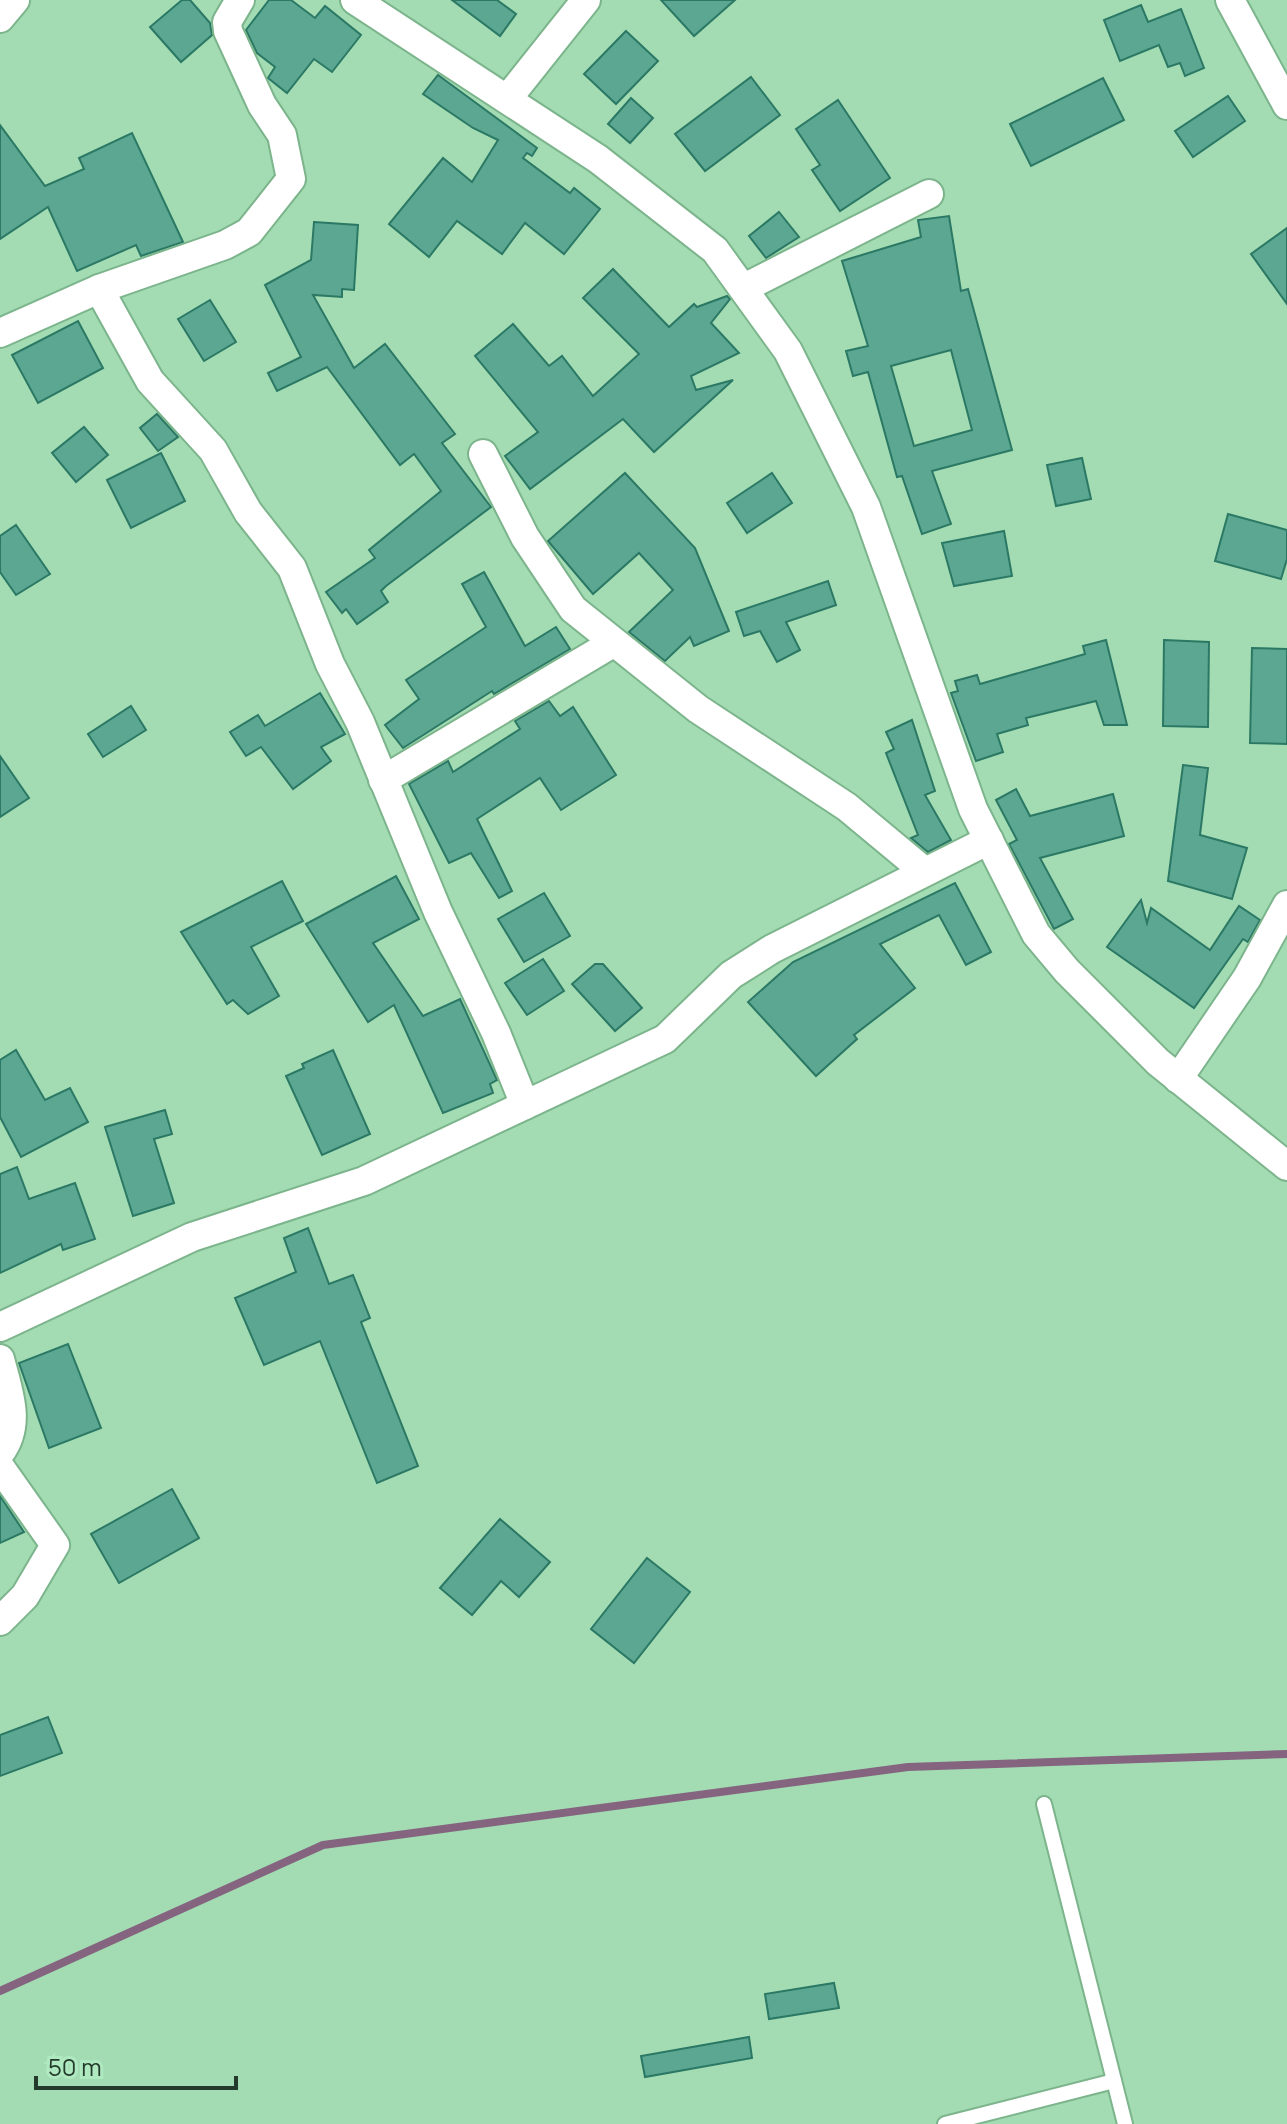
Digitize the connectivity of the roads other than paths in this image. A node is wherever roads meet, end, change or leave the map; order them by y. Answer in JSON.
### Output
{"nodes":[{"id":1,"x":15,"y":0,"type":"edge"},
{"id":2,"x":240,"y":0,"type":"edge"},
{"id":3,"x":355,"y":0,"type":"edge"},
{"id":4,"x":586,"y":0,"type":"edge"},
{"id":5,"x":1230,"y":0,"type":"edge"},
{"id":6,"x":0,"y":18,"type":"edge"},
{"id":7,"x":508,"y":98,"type":"junction"},
{"id":8,"x":1287,"y":105,"type":"edge"},
{"id":9,"x":929,"y":194,"type":"dead end"},
{"id":10,"x":744,"y":288,"type":"junction"},
{"id":11,"x":99,"y":289,"type":"junction"},
{"id":12,"x":0,"y":333,"type":"edge"},
{"id":13,"x":483,"y":454,"type":"dead end"},
{"id":14,"x":613,"y":643,"type":"junction"},
{"id":15,"x":383,"y":780,"type":"junction"},
{"id":16,"x":989,"y":840,"type":"junction"},
{"id":17,"x":924,"y":871,"type":"junction"},
{"id":18,"x":1287,"y":905,"type":"edge"},
{"id":19,"x":1178,"y":1079,"type":"junction"},
{"id":20,"x":525,"y":1105,"type":"junction"},
{"id":21,"x":1287,"y":1166,"type":"edge"},
{"id":22,"x":0,"y":1327,"type":"edge"},
{"id":23,"x":0,"y":1359,"type":"edge"},
{"id":24,"x":0,"y":1453,"type":"edge"},
{"id":25,"x":0,"y":1467,"type":"edge"},
{"id":26,"x":0,"y":1621,"type":"edge"},
{"id":27,"x":1044,"y":1804,"type":"dead end"},
{"id":28,"x":1114,"y":2081,"type":"junction"},
{"id":29,"x":945,"y":2124,"type":"edge"},
{"id":30,"x":1125,"y":2124,"type":"edge"}],
"edges":[{"from":1,"to":6,"type":"street"},
{"from":2,"to":11,"type":"street"},
{"from":3,"to":7,"type":"street"},
{"from":4,"to":7,"type":"street"},
{"from":5,"to":8,"type":"street"},
{"from":7,"to":10,"type":"street"},
{"from":9,"to":10,"type":"street"},
{"from":10,"to":16,"type":"street"},
{"from":11,"to":12,"type":"street"},
{"from":11,"to":15,"type":"street"},
{"from":13,"to":14,"type":"street"},
{"from":14,"to":15,"type":"street"},
{"from":14,"to":17,"type":"street"},
{"from":15,"to":20,"type":"street"},
{"from":16,"to":17,"type":"street"},
{"from":16,"to":19,"type":"street"},
{"from":17,"to":20,"type":"street"},
{"from":18,"to":19,"type":"street"},
{"from":19,"to":21,"type":"street"},
{"from":20,"to":22,"type":"street"},
{"from":23,"to":24,"type":"street"},
{"from":25,"to":26,"type":"street"},
{"from":27,"to":28,"type":"lane"},
{"from":28,"to":29,"type":"lane"},
{"from":28,"to":30,"type":"lane"}]}
